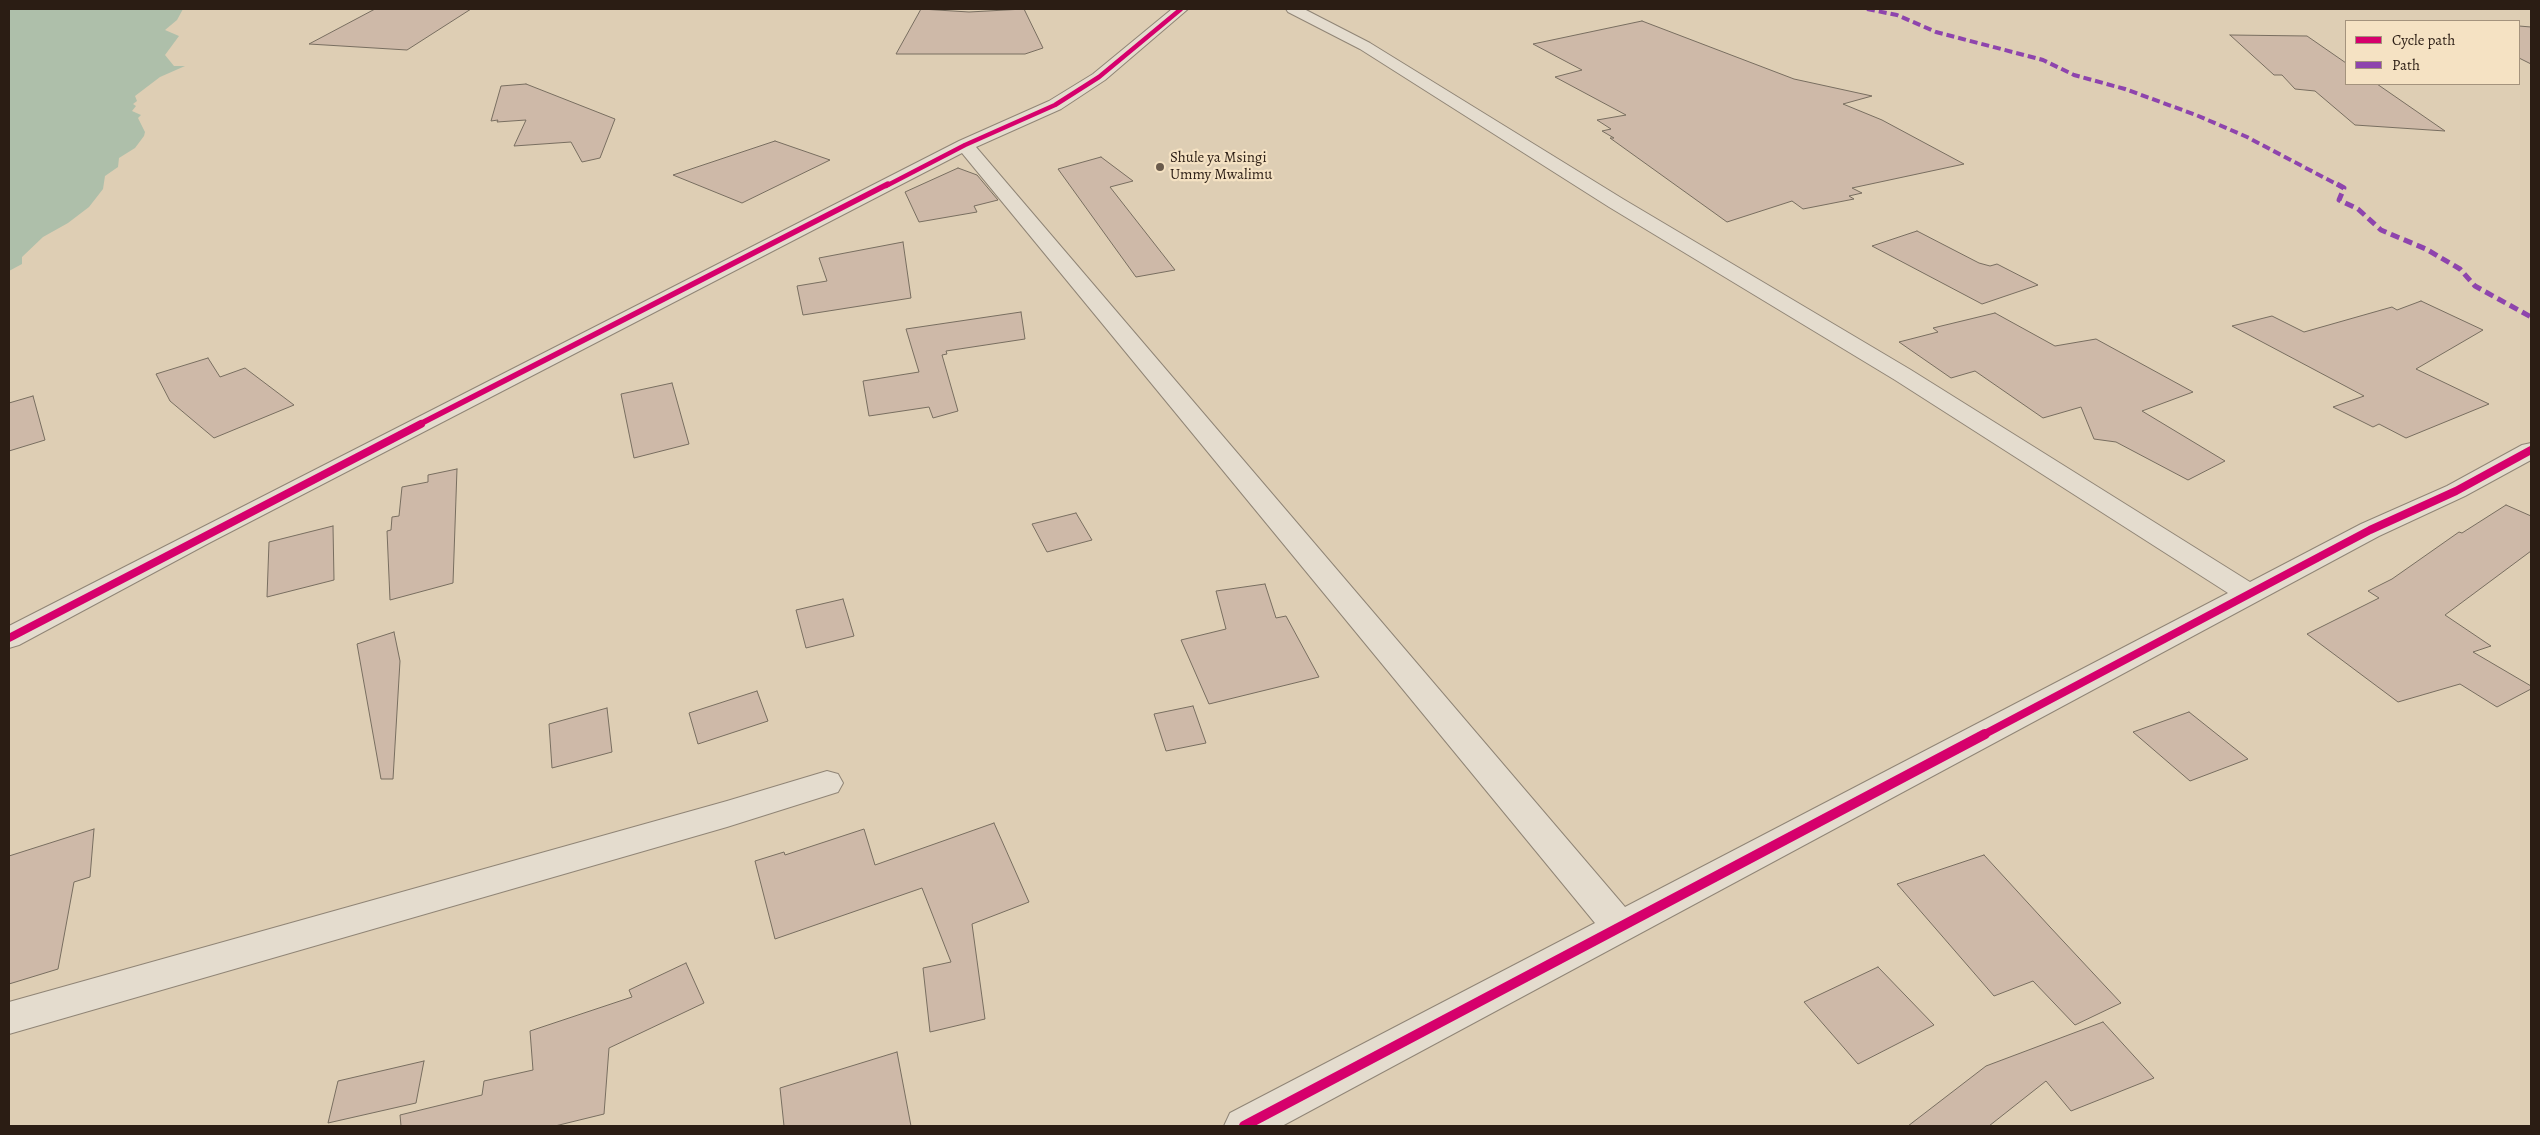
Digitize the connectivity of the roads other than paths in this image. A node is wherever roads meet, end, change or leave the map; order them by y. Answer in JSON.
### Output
{"nodes":[{"id":1,"x":1181,"y":9,"type":"edge"},
{"id":2,"x":1294,"y":9,"type":"edge"},
{"id":3,"x":965,"y":145,"type":"junction"},
{"id":4,"x":2531,"y":450,"type":"edge"},
{"id":5,"x":2249,"y":594,"type":"junction"},
{"id":6,"x":9,"y":638,"type":"edge"},
{"id":7,"x":827,"y":783,"type":"dead end"},
{"id":8,"x":1620,"y":927,"type":"junction"},
{"id":9,"x":9,"y":1018,"type":"edge"},
{"id":10,"x":1244,"y":1126,"type":"edge"}],
"edges":[{"from":1,"to":3,"type":"street"},
{"from":2,"to":5,"type":"street"},
{"from":3,"to":6,"type":"street"},
{"from":3,"to":8,"type":"street"},
{"from":4,"to":5,"type":"street"},
{"from":5,"to":8,"type":"street"},
{"from":7,"to":9,"type":"street"},
{"from":8,"to":10,"type":"street"}]}
